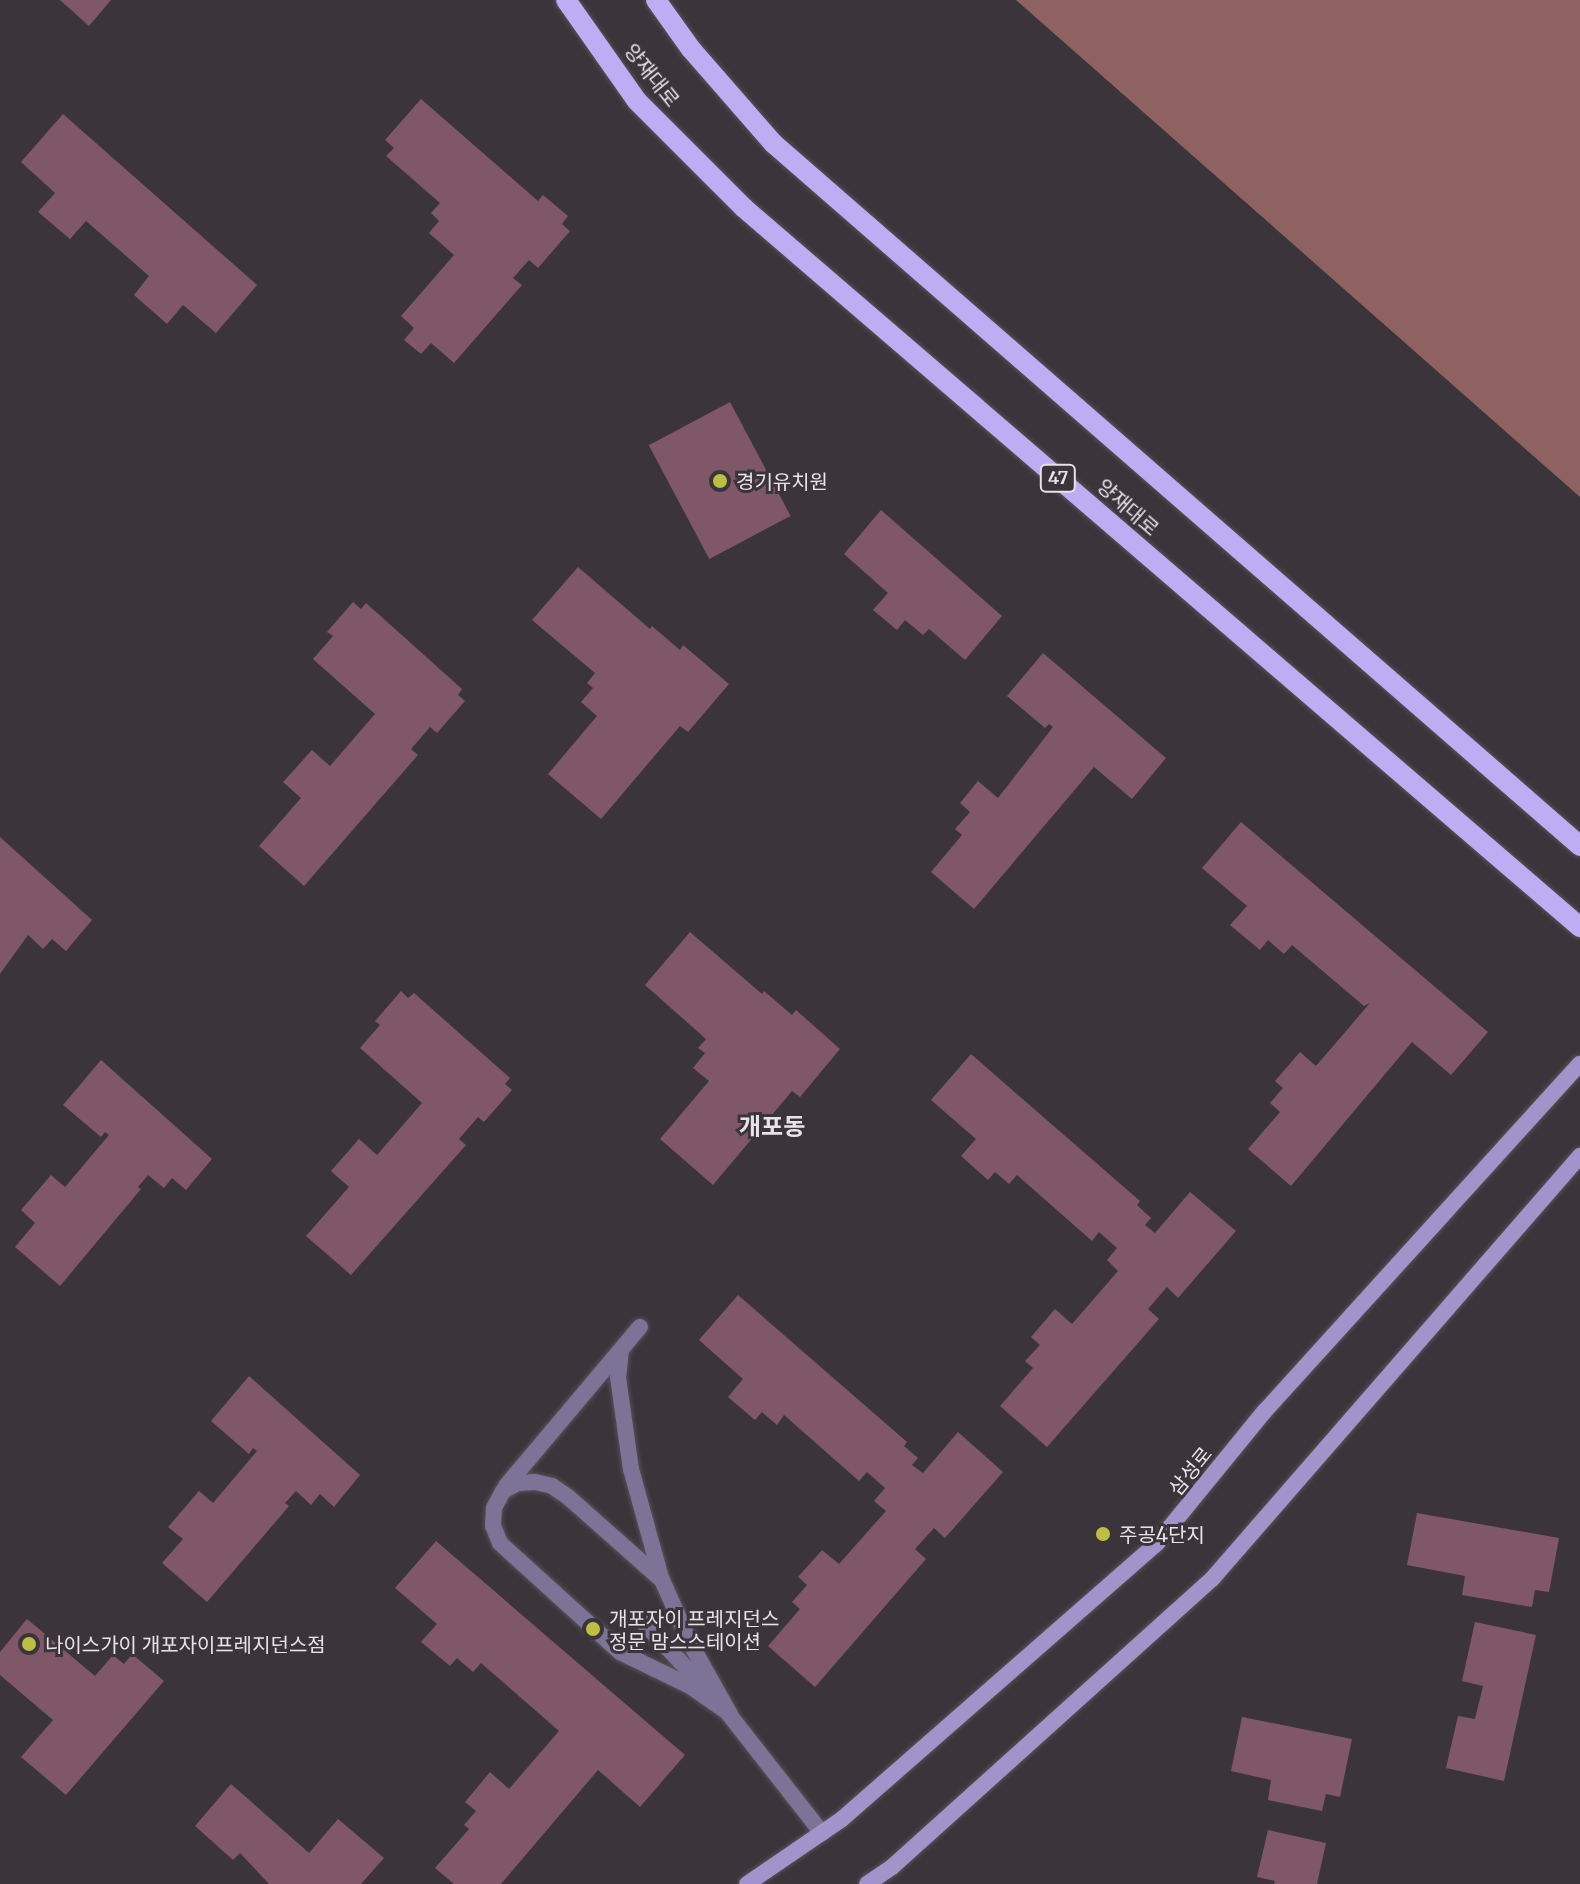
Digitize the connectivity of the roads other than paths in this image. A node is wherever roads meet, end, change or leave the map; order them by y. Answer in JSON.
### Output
{"nodes":[{"id":1,"x":566,"y":0,"type":"edge"},
{"id":2,"x":656,"y":0,"type":"edge"},
{"id":3,"x":1580,"y":846,"type":"edge"},
{"id":4,"x":1580,"y":927,"type":"edge"},
{"id":5,"x":1580,"y":1064,"type":"edge"},
{"id":6,"x":1580,"y":1156,"type":"edge"},
{"id":7,"x":640,"y":1327,"type":"dead end"},
{"id":8,"x":621,"y":1350,"type":"junction"},
{"id":9,"x":503,"y":1491,"type":"junction"},
{"id":10,"x":662,"y":1580,"type":"junction"},
{"id":11,"x":644,"y":1623,"type":"dead end"},
{"id":12,"x":730,"y":1714,"type":"junction"},
{"id":13,"x":822,"y":1833,"type":"junction"},
{"id":14,"x":747,"y":1884,"type":"edge"},
{"id":15,"x":867,"y":1884,"type":"edge"}],
"edges":[{"from":1,"to":4,"type":"main road","name":"양재대로","number":"47"},
{"from":2,"to":3,"type":"main road","name":"양재대로"},
{"from":5,"to":13,"type":"main road","name":"삼성로"},
{"from":6,"to":15,"type":"main road"},
{"from":7,"to":8,"type":"lane"},
{"from":8,"to":9,"type":"lane"},
{"from":8,"to":10,"type":"lane"},
{"from":9,"to":10,"type":"lane"},
{"from":9,"to":12,"type":"lane"},
{"from":10,"to":12,"type":"lane"},
{"from":11,"to":12,"type":"lane"},
{"from":12,"to":13,"type":"lane"},
{"from":13,"to":14,"type":"main road","name":"삼성로"}]}
